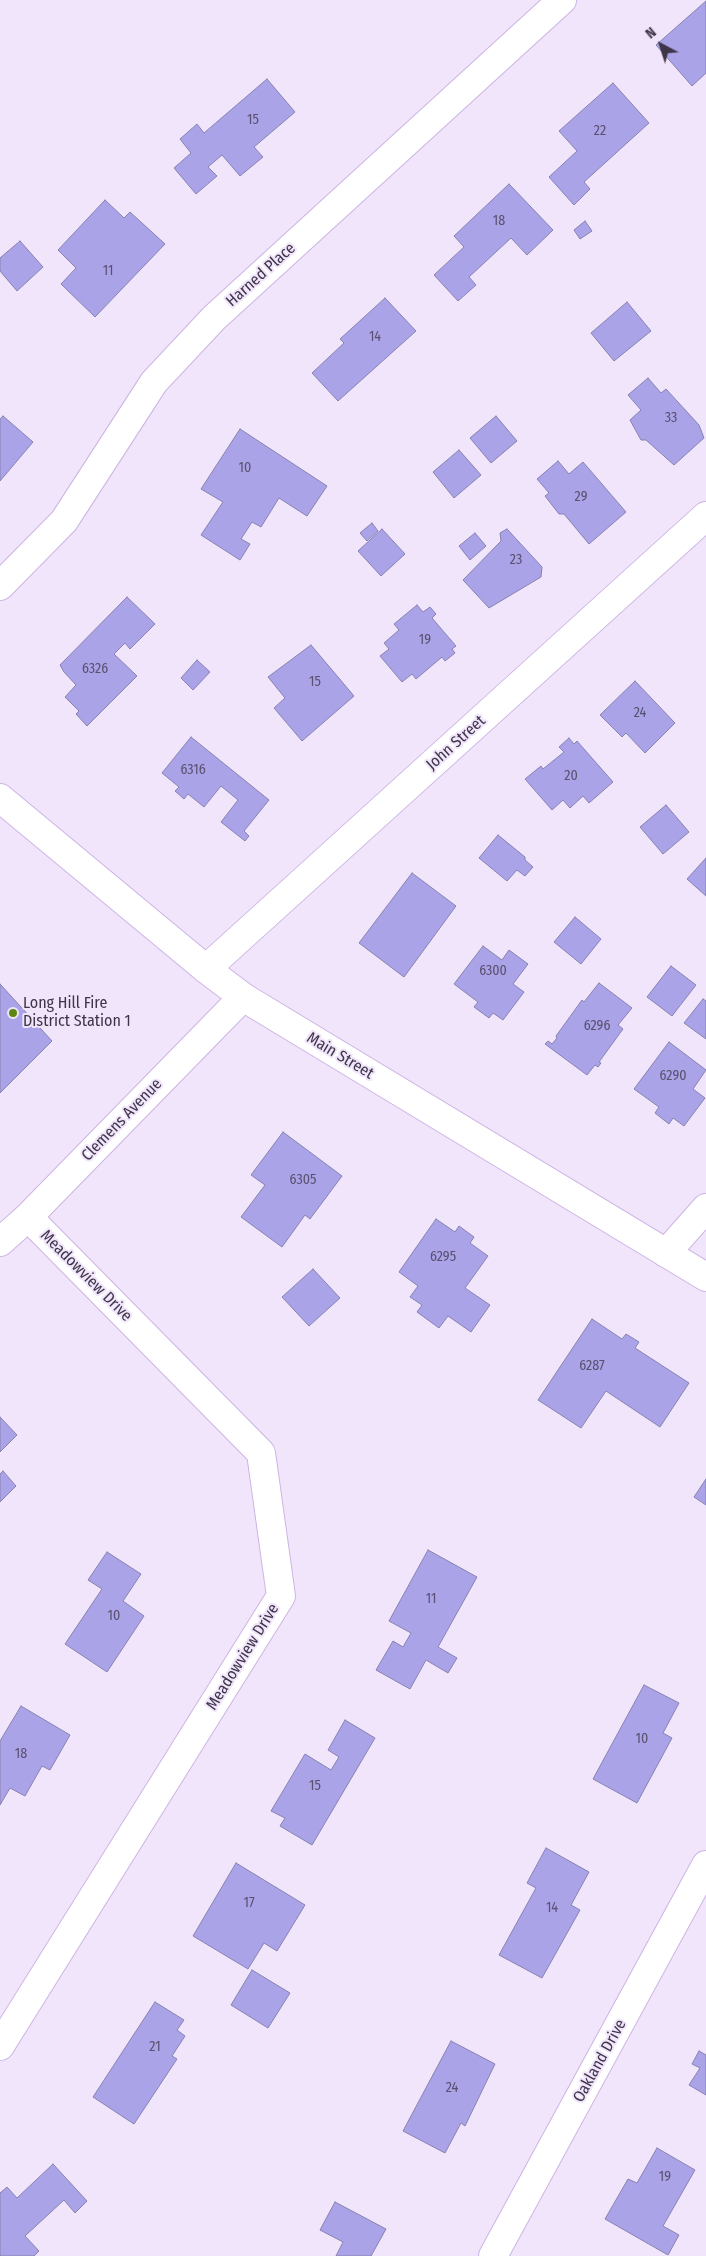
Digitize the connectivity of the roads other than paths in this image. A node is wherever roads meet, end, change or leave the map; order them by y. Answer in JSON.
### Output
{"nodes":[{"id":1,"x":562,"y":0,"type":"edge"},
{"id":2,"x":706,"y":516,"type":"edge"},
{"id":3,"x":0,"y":586,"type":"edge"},
{"id":4,"x":0,"y":798,"type":"edge"},
{"id":5,"x":206,"y":969,"type":"junction"},
{"id":6,"x":243,"y":997,"type":"junction"},
{"id":7,"x":706,"y":1208,"type":"edge"},
{"id":8,"x":28,"y":1217,"type":"junction"},
{"id":9,"x":0,"y":1242,"type":"edge"},
{"id":10,"x":666,"y":1253,"type":"junction"},
{"id":11,"x":706,"y":1277,"type":"edge"},
{"id":12,"x":706,"y":1865,"type":"edge"},
{"id":13,"x":0,"y":2046,"type":"edge"},
{"id":14,"x":493,"y":2256,"type":"edge"}],
"edges":[{"from":1,"to":3,"type":"street","name":"Harned Place"},
{"from":2,"to":5,"type":"street","name":"John Street"},
{"from":4,"to":5,"type":"street","name":"Main Street"},
{"from":5,"to":6,"type":"street","name":"Main Street"},
{"from":6,"to":8,"type":"street","name":"Clemens Avenue"},
{"from":6,"to":10,"type":"street","name":"Main Street"},
{"from":7,"to":10,"type":"street"},
{"from":8,"to":9,"type":"street","name":"Clemens Avenue"},
{"from":8,"to":13,"type":"street","name":"Meadowview Drive"},
{"from":10,"to":11,"type":"street","name":"Main Street"},
{"from":12,"to":14,"type":"street","name":"Oakland Drive"}]}
